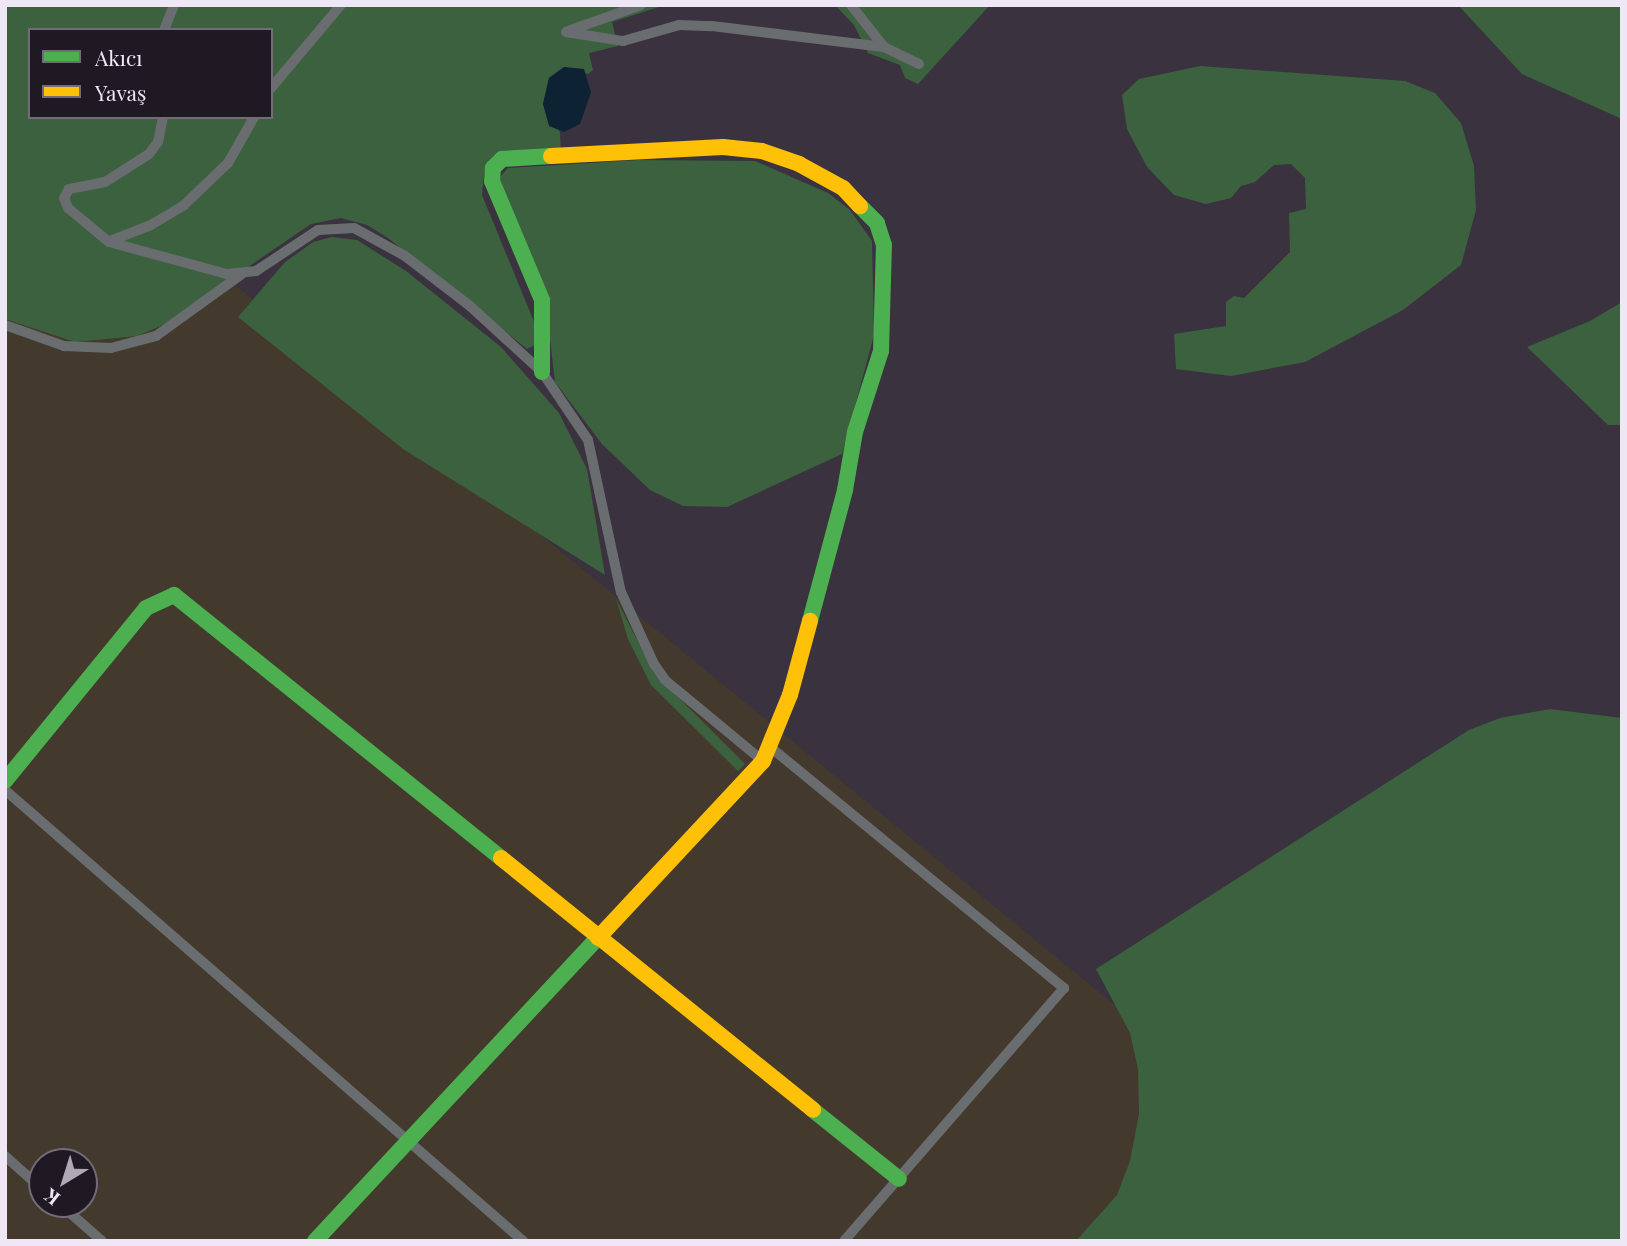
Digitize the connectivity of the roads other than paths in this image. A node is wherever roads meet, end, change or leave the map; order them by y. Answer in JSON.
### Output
{"nodes":[{"id":1,"x":174,"y":5,"type":"edge"},
{"id":2,"x":341,"y":5,"type":"edge"},
{"id":3,"x":641,"y":5,"type":"edge"},
{"id":4,"x":851,"y":5,"type":"edge"},
{"id":5,"x":165,"y":28,"type":"edge"},
{"id":6,"x":884,"y":47,"type":"junction"},
{"id":7,"x":919,"y":64,"type":"dead end"},
{"id":8,"x":273,"y":86,"type":"edge"},
{"id":9,"x":163,"y":119,"type":"edge"},
{"id":10,"x":253,"y":119,"type":"edge"},
{"id":11,"x":109,"y":242,"type":"junction"},
{"id":12,"x":242,"y":274,"type":"junction"},
{"id":13,"x":5,"y":325,"type":"edge"},
{"id":14,"x":542,"y":372,"type":"junction"},
{"id":15,"x":766,"y":753,"type":"junction"},
{"id":16,"x":5,"y":781,"type":"edge"},
{"id":17,"x":5,"y":790,"type":"edge"},
{"id":18,"x":600,"y":940,"type":"junction"},
{"id":19,"x":408,"y":1141,"type":"junction"},
{"id":20,"x":5,"y":1156,"type":"edge"},
{"id":21,"x":28,"y":1177,"type":"edge"},
{"id":22,"x":899,"y":1179,"type":"junction"},
{"id":23,"x":76,"y":1218,"type":"edge"},
{"id":24,"x":102,"y":1241,"type":"edge"},
{"id":25,"x":315,"y":1241,"type":"edge"},
{"id":26,"x":523,"y":1241,"type":"edge"},
{"id":27,"x":844,"y":1241,"type":"edge"}],
"edges":[{"from":1,"to":5,"type":"street"},
{"from":2,"to":8,"type":"street"},
{"from":3,"to":6,"type":"street"},
{"from":4,"to":6,"type":"street"},
{"from":6,"to":7,"type":"street"},
{"from":9,"to":11,"type":"street"},
{"from":10,"to":11,"type":"street"},
{"from":11,"to":12,"type":"street"},
{"from":12,"to":13,"type":"street"},
{"from":12,"to":14,"type":"street"},
{"from":14,"to":15,"type":"street"},
{"from":14,"to":15,"type":"street"},
{"from":15,"to":18,"type":"street"},
{"from":15,"to":22,"type":"street"},
{"from":16,"to":18,"type":"street"},
{"from":17,"to":19,"type":"street"},
{"from":18,"to":19,"type":"street"},
{"from":18,"to":22,"type":"street"},
{"from":19,"to":25,"type":"street"},
{"from":19,"to":26,"type":"street"},
{"from":20,"to":21,"type":"street"},
{"from":22,"to":27,"type":"street"},
{"from":23,"to":24,"type":"street"}]}
